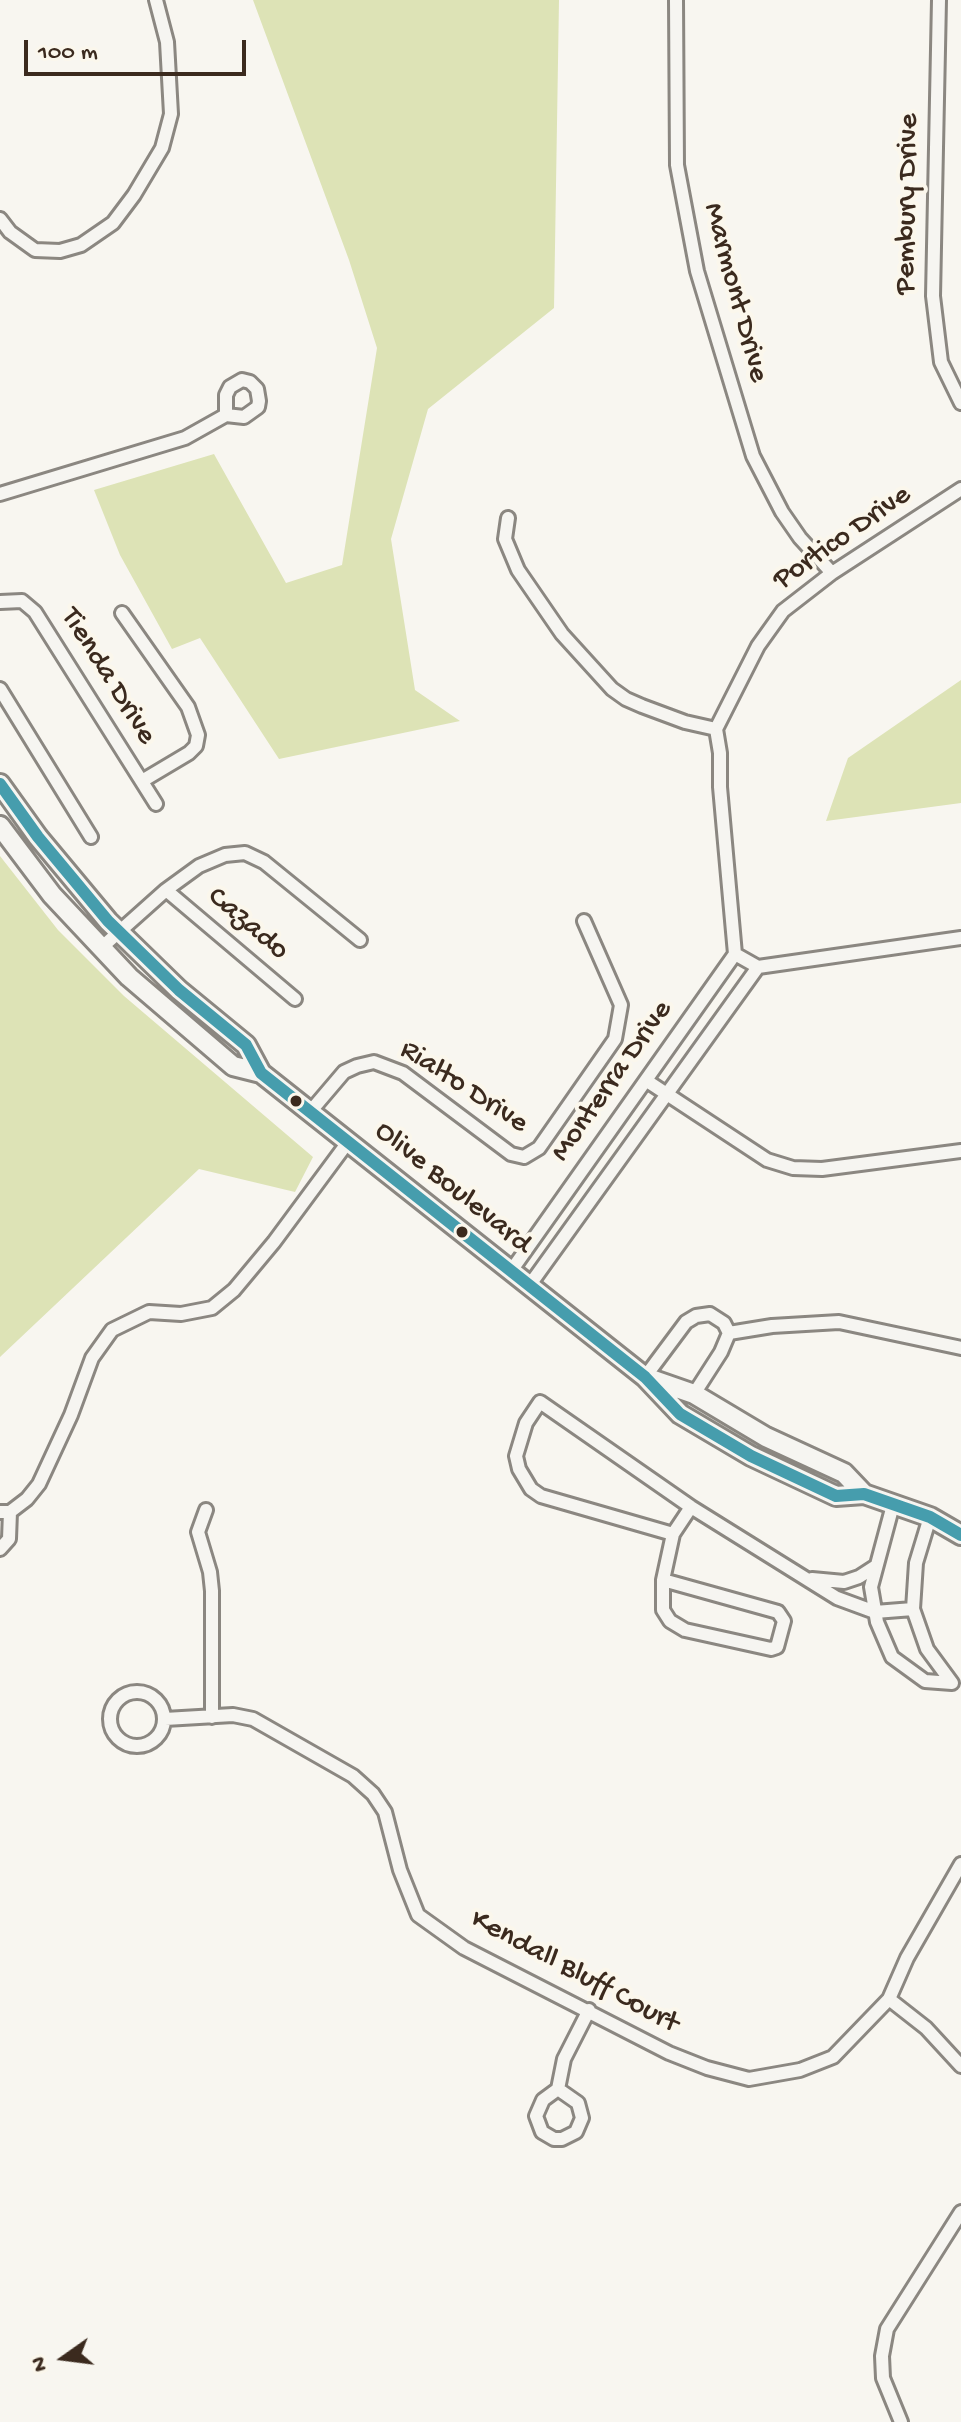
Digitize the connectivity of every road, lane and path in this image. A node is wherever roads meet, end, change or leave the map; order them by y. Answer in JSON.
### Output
{"nodes":[{"id":1,"x":156,"y":0,"type":"edge"},
{"id":2,"x":676,"y":0,"type":"edge"},
{"id":3,"x":939,"y":0,"type":"edge"},
{"id":4,"x":0,"y":219,"type":"edge"},
{"id":5,"x":961,"y":403,"type":"edge"},
{"id":6,"x":226,"y":415,"type":"dead end"},
{"id":7,"x":961,"y":489,"type":"edge"},
{"id":8,"x":0,"y":494,"type":"edge"},
{"id":9,"x":508,"y":518,"type":"dead end"},
{"id":10,"x":832,"y":573,"type":"junction"},
{"id":11,"x":0,"y":602,"type":"edge"},
{"id":12,"x":122,"y":613,"type":"dead end"},
{"id":13,"x":0,"y":689,"type":"edge"},
{"id":14,"x":716,"y":729,"type":"junction"},
{"id":15,"x":142,"y":781,"type":"junction"},
{"id":16,"x":0,"y":784,"type":"edge"},
{"id":17,"x":156,"y":804,"type":"dead end"},
{"id":18,"x":0,"y":826,"type":"edge"},
{"id":19,"x":91,"y":837,"type":"dead end"},
{"id":20,"x":166,"y":890,"type":"junction"},
{"id":21,"x":584,"y":921,"type":"dead end"},
{"id":22,"x":119,"y":932,"type":"junction"},
{"id":23,"x":961,"y":938,"type":"edge"},
{"id":24,"x":360,"y":940,"type":"dead end"},
{"id":25,"x":101,"y":948,"type":"junction"},
{"id":26,"x":735,"y":954,"type":"junction"},
{"id":27,"x":758,"y":967,"type":"junction"},
{"id":28,"x":295,"y":999,"type":"dead end"},
{"id":29,"x":261,"y":1073,"type":"junction"},
{"id":30,"x":647,"y":1081,"type":"junction"},
{"id":31,"x":666,"y":1094,"type":"junction"},
{"id":32,"x":310,"y":1112,"type":"junction"},
{"id":33,"x":348,"y":1142,"type":"junction"},
{"id":34,"x":961,"y":1151,"type":"edge"},
{"id":35,"x":511,"y":1271,"type":"junction"},
{"id":36,"x":529,"y":1286,"type":"junction"},
{"id":37,"x":729,"y":1333,"type":"junction"},
{"id":38,"x":961,"y":1348,"type":"edge"},
{"id":39,"x":645,"y":1377,"type":"junction"},
{"id":40,"x":694,"y":1394,"type":"junction"},
{"id":41,"x":864,"y":1494,"type":"junction"},
{"id":42,"x":893,"y":1505,"type":"junction"},
{"id":43,"x":691,"y":1507,"type":"junction"},
{"id":44,"x":206,"y":1510,"type":"dead end"},
{"id":45,"x":5,"y":1512,"type":"edge"},
{"id":46,"x":930,"y":1517,"type":"junction"},
{"id":47,"x":956,"y":1528,"type":"edge"},
{"id":48,"x":673,"y":1534,"type":"junction"},
{"id":49,"x":0,"y":1549,"type":"edge"},
{"id":50,"x":876,"y":1566,"type":"junction"},
{"id":51,"x":808,"y":1579,"type":"junction"},
{"id":52,"x":663,"y":1580,"type":"junction"},
{"id":53,"x":913,"y":1609,"type":"junction"},
{"id":54,"x":875,"y":1612,"type":"junction"},
{"id":55,"x":956,"y":1686,"type":"edge"},
{"id":56,"x":212,"y":1717,"type":"junction"},
{"id":57,"x":165,"y":1719,"type":"junction"},
{"id":58,"x":961,"y":1864,"type":"edge"},
{"id":59,"x":889,"y":1999,"type":"junction"},
{"id":60,"x":589,"y":2010,"type":"junction"},
{"id":61,"x":961,"y":2066,"type":"edge"},
{"id":62,"x":558,"y":2089,"type":"dead end"},
{"id":63,"x":961,"y":2212,"type":"edge"},
{"id":64,"x":901,"y":2422,"type":"edge"}],
"edges":[{"from":1,"to":4,"type":"street"},
{"from":2,"to":10,"type":"street","name":"Marmont Drive"},
{"from":3,"to":5,"type":"street","name":"Pembury Drive"},
{"from":6,"to":8,"type":"street"},
{"from":7,"to":10,"type":"street","name":"Portico Drive"},
{"from":9,"to":14,"type":"street"},
{"from":10,"to":14,"type":"street","name":"Portico Drive"},
{"from":11,"to":15,"type":"street","name":"Tienda Drive"},
{"from":12,"to":15,"type":"street"},
{"from":13,"to":19,"type":"street"},
{"from":14,"to":26,"type":"street"},
{"from":15,"to":17,"type":"street","name":"Tienda Drive"},
{"from":16,"to":22,"type":"main road","name":"Olive Boulevard"},
{"from":18,"to":25,"type":"main road","name":"Olive Boulevard"},
{"from":20,"to":22,"type":"street"},
{"from":20,"to":24,"type":"street"},
{"from":20,"to":28,"type":"street","name":"Cazado"},
{"from":21,"to":32,"type":"street","name":"Rialto Drive"},
{"from":22,"to":25,"type":"street"},
{"from":22,"to":29,"type":"main road","name":"Olive Boulevard"},
{"from":23,"to":27,"type":"street"},
{"from":25,"to":29,"type":"main road","name":"Olive Boulevard"},
{"from":26,"to":27,"type":"street"},
{"from":26,"to":30,"type":"street","name":"Monterra Drive"},
{"from":27,"to":31,"type":"street","name":"Monterra Drive"},
{"from":29,"to":32,"type":"main road","name":"Olive Boulevard"},
{"from":30,"to":31,"type":"street"},
{"from":30,"to":35,"type":"street","name":"Monterra Drive"},
{"from":31,"to":34,"type":"street"},
{"from":31,"to":36,"type":"street","name":"Monterra Drive"},
{"from":32,"to":33,"type":"main road","name":"Olive Boulevard"},
{"from":33,"to":35,"type":"main road","name":"Olive Boulevard"},
{"from":33,"to":45,"type":"street"},
{"from":35,"to":36,"type":"main road","name":"Olive Boulevard"},
{"from":36,"to":39,"type":"main road","name":"Olive Boulevard"},
{"from":37,"to":38,"type":"street"},
{"from":37,"to":39,"type":"street"},
{"from":37,"to":40,"type":"street"},
{"from":39,"to":40,"type":"main road","name":"Olive Boulevard"},
{"from":39,"to":41,"type":"main road","name":"Olive Boulevard"},
{"from":40,"to":41,"type":"main road","name":"Olive Boulevard"},
{"from":41,"to":42,"type":"main road","name":"Olive Boulevard"},
{"from":42,"to":46,"type":"main road","name":"Olive Boulevard"},
{"from":42,"to":50,"type":"street"},
{"from":43,"to":48,"type":"street"},
{"from":43,"to":48,"type":"street"},
{"from":43,"to":51,"type":"street"},
{"from":44,"to":56,"type":"street"},
{"from":45,"to":49,"type":"street"},
{"from":46,"to":47,"type":"main road","name":"Olive Boulevard"},
{"from":46,"to":53,"type":"street"},
{"from":48,"to":52,"type":"street"},
{"from":50,"to":51,"type":"street"},
{"from":50,"to":54,"type":"street"},
{"from":51,"to":54,"type":"street"},
{"from":52,"to":52,"type":"street"},
{"from":53,"to":54,"type":"street"},
{"from":53,"to":55,"type":"street"},
{"from":54,"to":55,"type":"street"},
{"from":56,"to":57,"type":"street","name":"Kendall Bluff Court"},
{"from":56,"to":60,"type":"street","name":"Kendall Bluff Court"},
{"from":57,"to":57,"type":"street"},
{"from":58,"to":59,"type":"street","name":"Kendall Bluff Court"},
{"from":59,"to":60,"type":"street","name":"Kendall Bluff Court"},
{"from":59,"to":61,"type":"street"},
{"from":60,"to":62,"type":"street"},
{"from":63,"to":64,"type":"street"}]}
